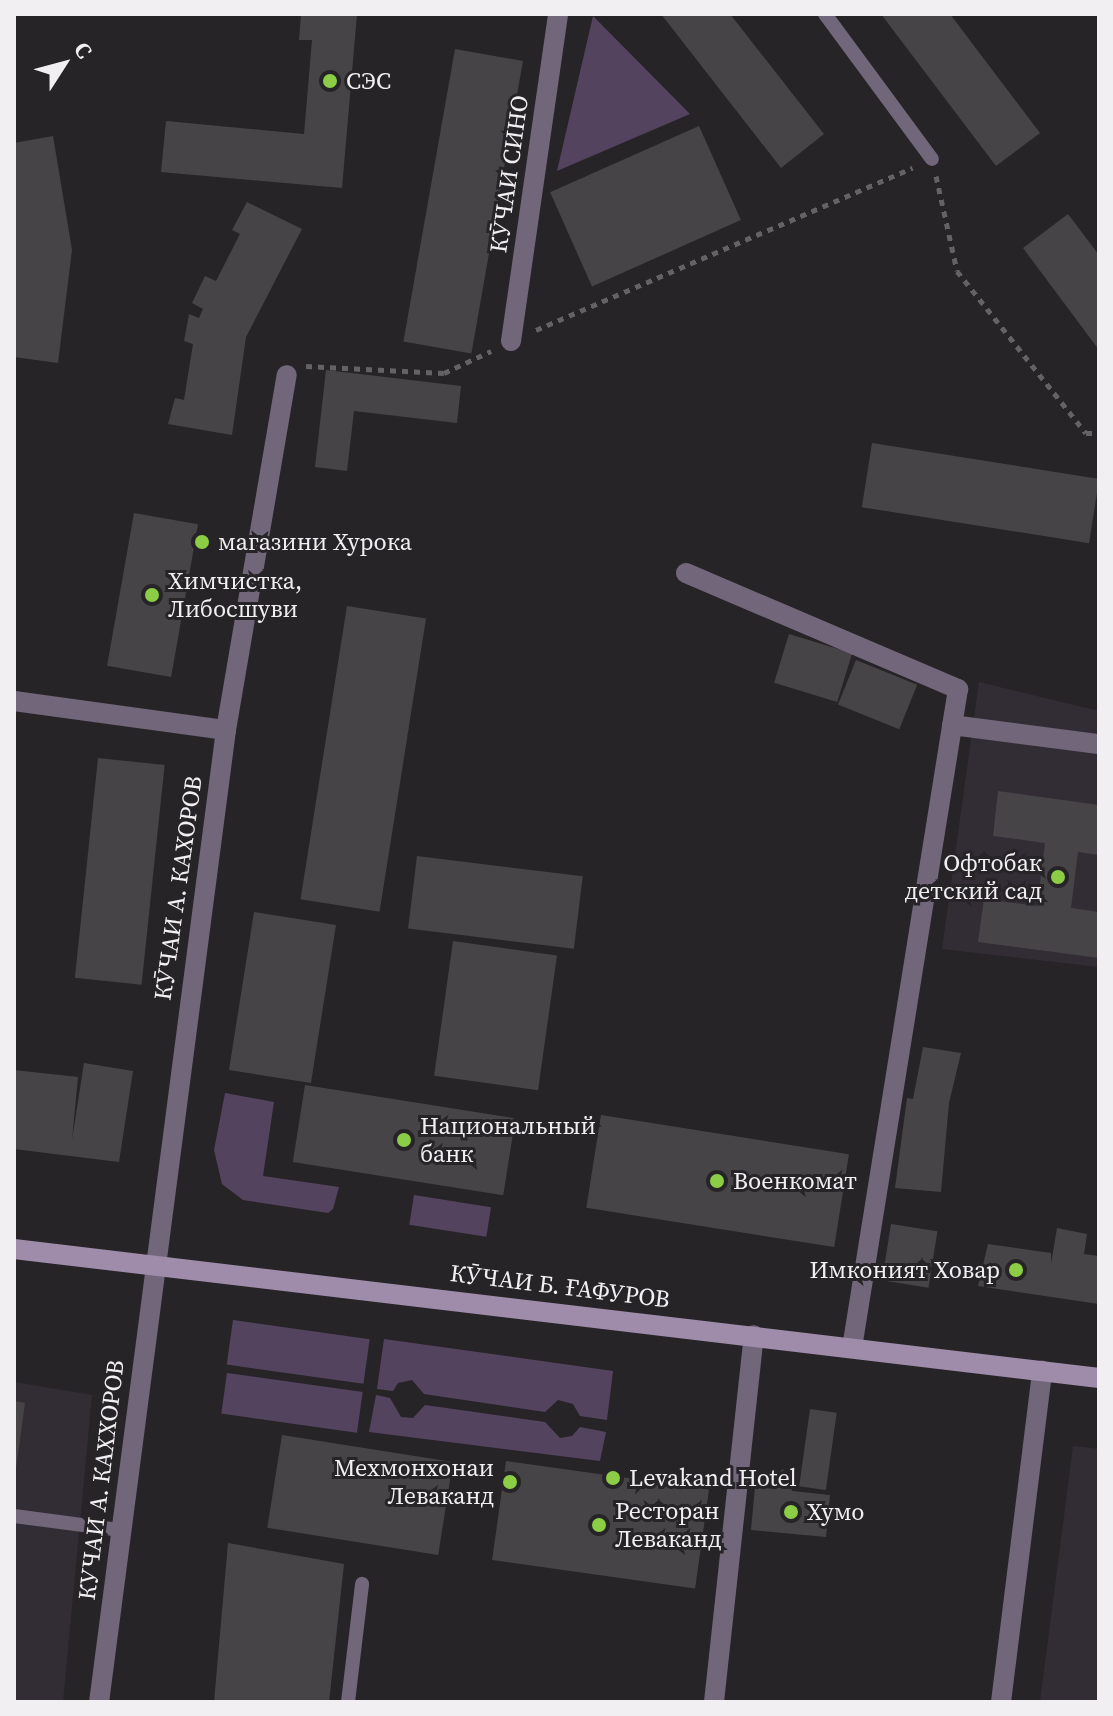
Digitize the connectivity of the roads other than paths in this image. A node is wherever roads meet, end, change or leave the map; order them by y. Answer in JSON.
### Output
{"nodes":[{"id":1,"x":558,"y":14,"type":"edge"},
{"id":2,"x":825,"y":14,"type":"edge"},
{"id":3,"x":932,"y":159,"type":"road end"},
{"id":4,"x":511,"y":341,"type":"road end"},
{"id":5,"x":287,"y":375,"type":"road end"},
{"id":6,"x":686,"y":573,"type":"dead end"},
{"id":7,"x":14,"y":701,"type":"edge"},
{"id":8,"x":952,"y":725,"type":"junction"},
{"id":9,"x":226,"y":730,"type":"junction"},
{"id":10,"x":1099,"y":744,"type":"edge"},
{"id":11,"x":14,"y":1249,"type":"edge"},
{"id":12,"x":154,"y":1265,"type":"junction"},
{"id":13,"x":754,"y":1335,"type":"junction"},
{"id":14,"x":852,"y":1348,"type":"junction"},
{"id":15,"x":1042,"y":1371,"type":"junction"},
{"id":16,"x":1099,"y":1378,"type":"edge"},
{"id":17,"x":14,"y":1516,"type":"edge"},
{"id":18,"x":121,"y":1530,"type":"junction"},
{"id":19,"x":362,"y":1584,"type":"dead end"},
{"id":20,"x":99,"y":1702,"type":"edge"},
{"id":21,"x":348,"y":1702,"type":"edge"},
{"id":22,"x":714,"y":1702,"type":"edge"},
{"id":23,"x":1001,"y":1702,"type":"edge"}],
"edges":[{"from":1,"to":4,"type":"street","name":"КӮЧАИ СИНО"},
{"from":2,"to":3,"type":"lane"},
{"from":5,"to":9,"type":"street","name":"КӮЧАИ А. КАХОРОВ"},
{"from":6,"to":8,"type":"street"},
{"from":7,"to":9,"type":"street"},
{"from":8,"to":10,"type":"street"},
{"from":8,"to":14,"type":"street"},
{"from":9,"to":12,"type":"street","name":"КӮЧАИ А. КАХОРОВ"},
{"from":11,"to":12,"type":"street","name":"КӮЧАИ Б. ҒАФУРОВ"},
{"from":12,"to":13,"type":"street","name":"КӮЧАИ Б. ҒАФУРОВ"},
{"from":12,"to":18,"type":"street","name":"КУЧАИ А. КАХХОРОВ"},
{"from":13,"to":14,"type":"street","name":"КӮЧАИ Б. ҒАФУРОВ"},
{"from":13,"to":22,"type":"street"},
{"from":14,"to":15,"type":"street","name":"КӮЧАИ Б. ҒАФУРОВ"},
{"from":15,"to":16,"type":"street","name":"КӮЧАИ Б. ҒАФУРОВ"},
{"from":15,"to":23,"type":"street"},
{"from":17,"to":18,"type":"lane"},
{"from":18,"to":20,"type":"street","name":"КУЧАИ А. КАХХОРОВ"},
{"from":19,"to":21,"type":"lane"}]}
